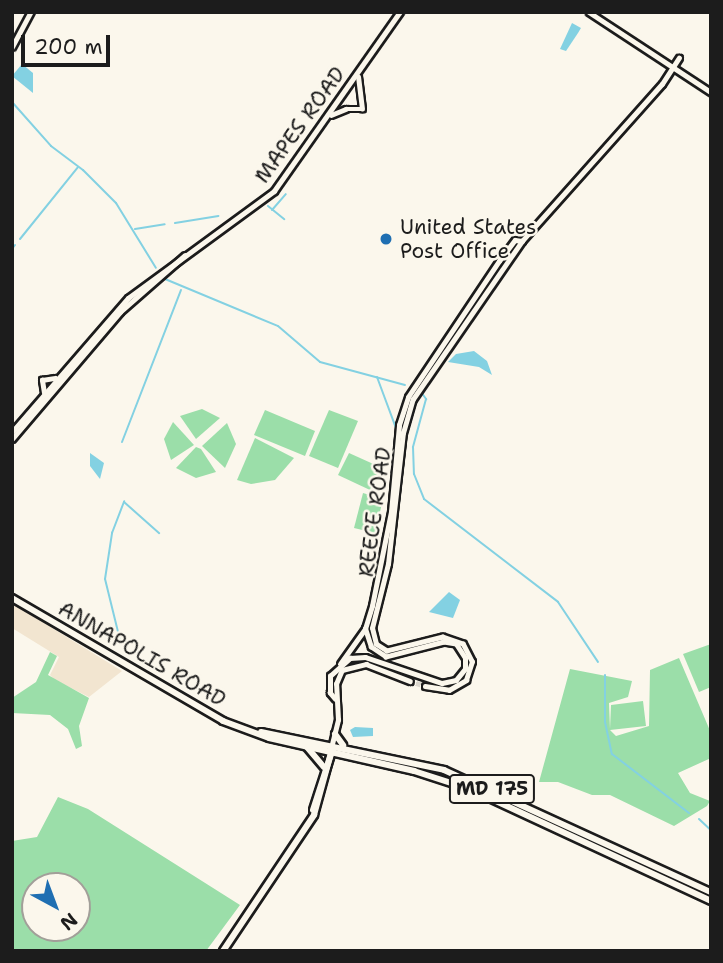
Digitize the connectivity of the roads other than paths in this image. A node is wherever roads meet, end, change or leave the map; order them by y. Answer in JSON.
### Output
{"nodes":[{"id":1,"x":31,"y":12,"type":"edge"},
{"id":2,"x":401,"y":12,"type":"edge"},
{"id":3,"x":589,"y":12,"type":"edge"},
{"id":4,"x":12,"y":47,"type":"edge"},
{"id":5,"x":679,"y":58,"type":"dead end"},
{"id":6,"x":673,"y":68,"type":"junction"},
{"id":7,"x":359,"y":73,"type":"junction"},
{"id":8,"x":711,"y":92,"type":"edge"},
{"id":9,"x":328,"y":118,"type":"junction"},
{"id":10,"x":522,"y":241,"type":"junction"},
{"id":11,"x":185,"y":255,"type":"junction"},
{"id":12,"x":59,"y":376,"type":"junction"},
{"id":13,"x":44,"y":395,"type":"junction"},
{"id":14,"x":12,"y":432,"type":"edge"},
{"id":15,"x":12,"y":439,"type":"edge"},
{"id":16,"x":12,"y":598,"type":"edge"},
{"id":17,"x":365,"y":629,"type":"junction"},
{"id":18,"x":340,"y":664,"type":"junction"},
{"id":19,"x":410,"y":681,"type":"tunnel mouth"},
{"id":20,"x":425,"y":686,"type":"tunnel mouth"},
{"id":21,"x":335,"y":699,"type":"junction"},
{"id":22,"x":259,"y":732,"type":"junction"},
{"id":23,"x":335,"y":734,"type":"junction"},
{"id":24,"x":303,"y":744,"type":"junction"},
{"id":25,"x":332,"y":747,"type":"junction"},
{"id":26,"x":344,"y":747,"type":"junction"},
{"id":27,"x":324,"y":768,"type":"junction"},
{"id":28,"x":314,"y":815,"type":"junction"},
{"id":29,"x":547,"y":815,"type":"junction"},
{"id":30,"x":534,"y":818,"type":"junction"},
{"id":31,"x":711,"y":892,"type":"edge"},
{"id":32,"x":711,"y":901,"type":"edge"},
{"id":33,"x":223,"y":951,"type":"edge"}],
"edges":[{"from":1,"to":4,"type":"street"},
{"from":2,"to":7,"type":"street","name":"MAPES ROAD"},
{"from":3,"to":6,"type":"street"},
{"from":5,"to":6,"type":"street","name":"REECE ROAD"},
{"from":6,"to":8,"type":"street"},
{"from":6,"to":10,"type":"street","name":"REECE ROAD"},
{"from":7,"to":9,"type":"street","name":"MAPES ROAD"},
{"from":7,"to":9,"type":"street"},
{"from":9,"to":11,"type":"street","name":"MAPES ROAD"},
{"from":10,"to":17,"type":"street","name":"REECE ROAD"},
{"from":10,"to":20,"type":"street","name":"REECE ROAD"},
{"from":11,"to":12,"type":"street","name":"MAPES ROAD"},
{"from":11,"to":15,"type":"street","name":"MAPES ROAD"},
{"from":12,"to":13,"type":"street","name":"MAPES ROAD"},
{"from":12,"to":13,"type":"street"},
{"from":13,"to":14,"type":"street","name":"MAPES ROAD"},
{"from":16,"to":22,"type":"main road","name":"ANNAPOLIS ROAD","number":"MD 175"},
{"from":17,"to":18,"type":"street","name":"REECE ROAD"},
{"from":17,"to":18,"type":"street"},
{"from":18,"to":21,"type":"street","name":"REECE ROAD"},
{"from":19,"to":21,"type":"street","name":"REECE ROAD"},
{"from":21,"to":23,"type":"street","name":"REECE ROAD"},
{"from":22,"to":24,"type":"main road","name":"ANNAPOLIS ROAD","number":"MD 175"},
{"from":22,"to":25,"type":"main road","name":"ANNAPOLIS ROAD","number":"MD 175"},
{"from":23,"to":25,"type":"street","name":"REECE ROAD"},
{"from":23,"to":26,"type":"main road"},
{"from":24,"to":25,"type":"main road","name":"ANNAPOLIS ROAD","number":"MD 175"},
{"from":24,"to":27,"type":"main road"},
{"from":25,"to":26,"type":"main road","name":"ANNAPOLIS ROAD","number":"MD 175"},
{"from":25,"to":27,"type":"main road","name":"REECE ROAD"},
{"from":25,"to":28,"type":"main road","name":"REECE ROAD"},
{"from":25,"to":30,"type":"main road","name":"ANNAPOLIS ROAD","number":"MD 175"},
{"from":26,"to":29,"type":"main road","name":"ANNAPOLIS ROAD","number":"MD 175"},
{"from":27,"to":28,"type":"main road","name":"REECE ROAD"},
{"from":28,"to":33,"type":"main road","name":"REECE ROAD"},
{"from":29,"to":30,"type":"main road"},
{"from":29,"to":31,"type":"main road","name":"ANNAPOLIS ROAD","number":"MD 175"},
{"from":30,"to":32,"type":"main road","name":"ANNAPOLIS ROAD","number":"MD 175"}]}
